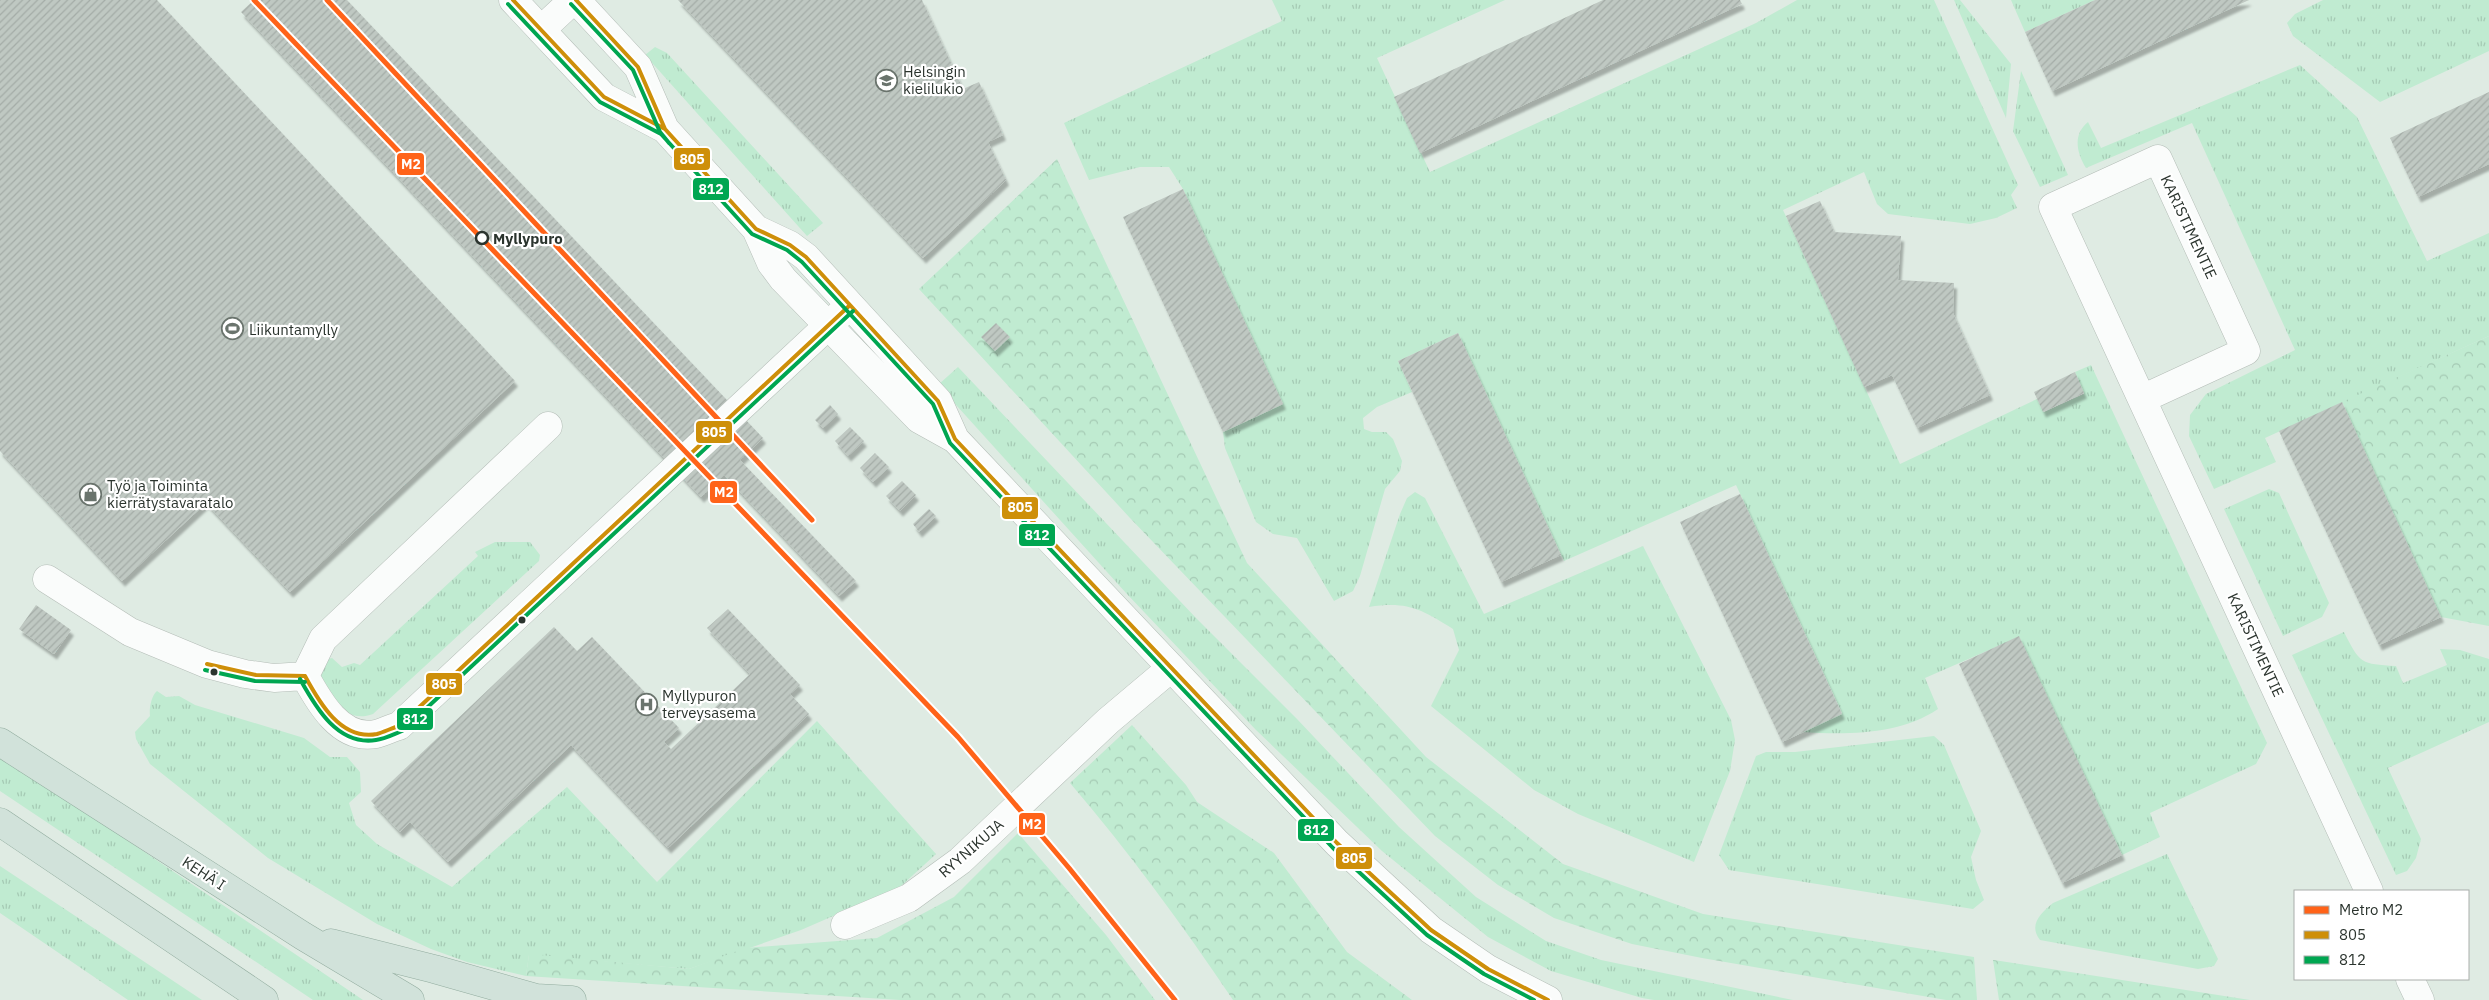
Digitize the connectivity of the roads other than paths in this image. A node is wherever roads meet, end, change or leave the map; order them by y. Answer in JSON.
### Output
{"nodes":[{"id":1,"x":513,"y":0,"type":"edge"},
{"id":2,"x":574,"y":0,"type":"edge"},
{"id":3,"x":542,"y":30,"type":"junction"},
{"id":4,"x":665,"y":129,"type":"junction"},
{"id":5,"x":756,"y":229,"type":"junction"},
{"id":6,"x":849,"y":306,"type":"junction"},
{"id":7,"x":829,"y":325,"type":"junction"},
{"id":8,"x":2142,"y":400,"type":"junction"},
{"id":9,"x":548,"y":426,"type":"dead end"},
{"id":10,"x":955,"y":439,"type":"junction"},
{"id":11,"x":46,"y":579,"type":"dead end"},
{"id":12,"x":1171,"y":668,"type":"junction"},
{"id":13,"x":305,"y":676,"type":"junction"},
{"id":14,"x":0,"y":742,"type":"edge"},
{"id":15,"x":0,"y":822,"type":"edge"},
{"id":16,"x":2369,"y":890,"type":"edge"},
{"id":17,"x":845,"y":925,"type":"dead end"},
{"id":18,"x":303,"y":936,"type":"junction"},
{"id":19,"x":2410,"y":980,"type":"edge"},
{"id":20,"x":264,"y":1000,"type":"edge"},
{"id":21,"x":410,"y":1000,"type":"edge"},
{"id":22,"x":572,"y":1000,"type":"edge"},
{"id":23,"x":1548,"y":1000,"type":"edge"},
{"id":24,"x":2420,"y":1000,"type":"edge"}],
"edges":[{"from":1,"to":3,"type":"street"},
{"from":2,"to":3,"type":"street"},
{"from":2,"to":4,"type":"street"},
{"from":3,"to":4,"type":"street"},
{"from":4,"to":5,"type":"street"},
{"from":5,"to":6,"type":"street"},
{"from":5,"to":7,"type":"street"},
{"from":6,"to":7,"type":"street"},
{"from":6,"to":10,"type":"street"},
{"from":7,"to":10,"type":"street"},
{"from":7,"to":13,"type":"street"},
{"from":8,"to":8,"type":"street","name":"KARISTIMENTIE"},
{"from":8,"to":16,"type":"street","name":"KARISTIMENTIE"},
{"from":9,"to":13,"type":"street"},
{"from":10,"to":12,"type":"street"},
{"from":11,"to":13,"type":"street"},
{"from":12,"to":17,"type":"street","name":"RYYNIKUJA"},
{"from":12,"to":23,"type":"street"},
{"from":14,"to":18,"type":"highway","name":"KEHÄ I"},
{"from":15,"to":20,"type":"highway"},
{"from":18,"to":21,"type":"highway","name":"KEHÄ I"},
{"from":18,"to":22,"type":"highway"},
{"from":19,"to":24,"type":"street"}]}
